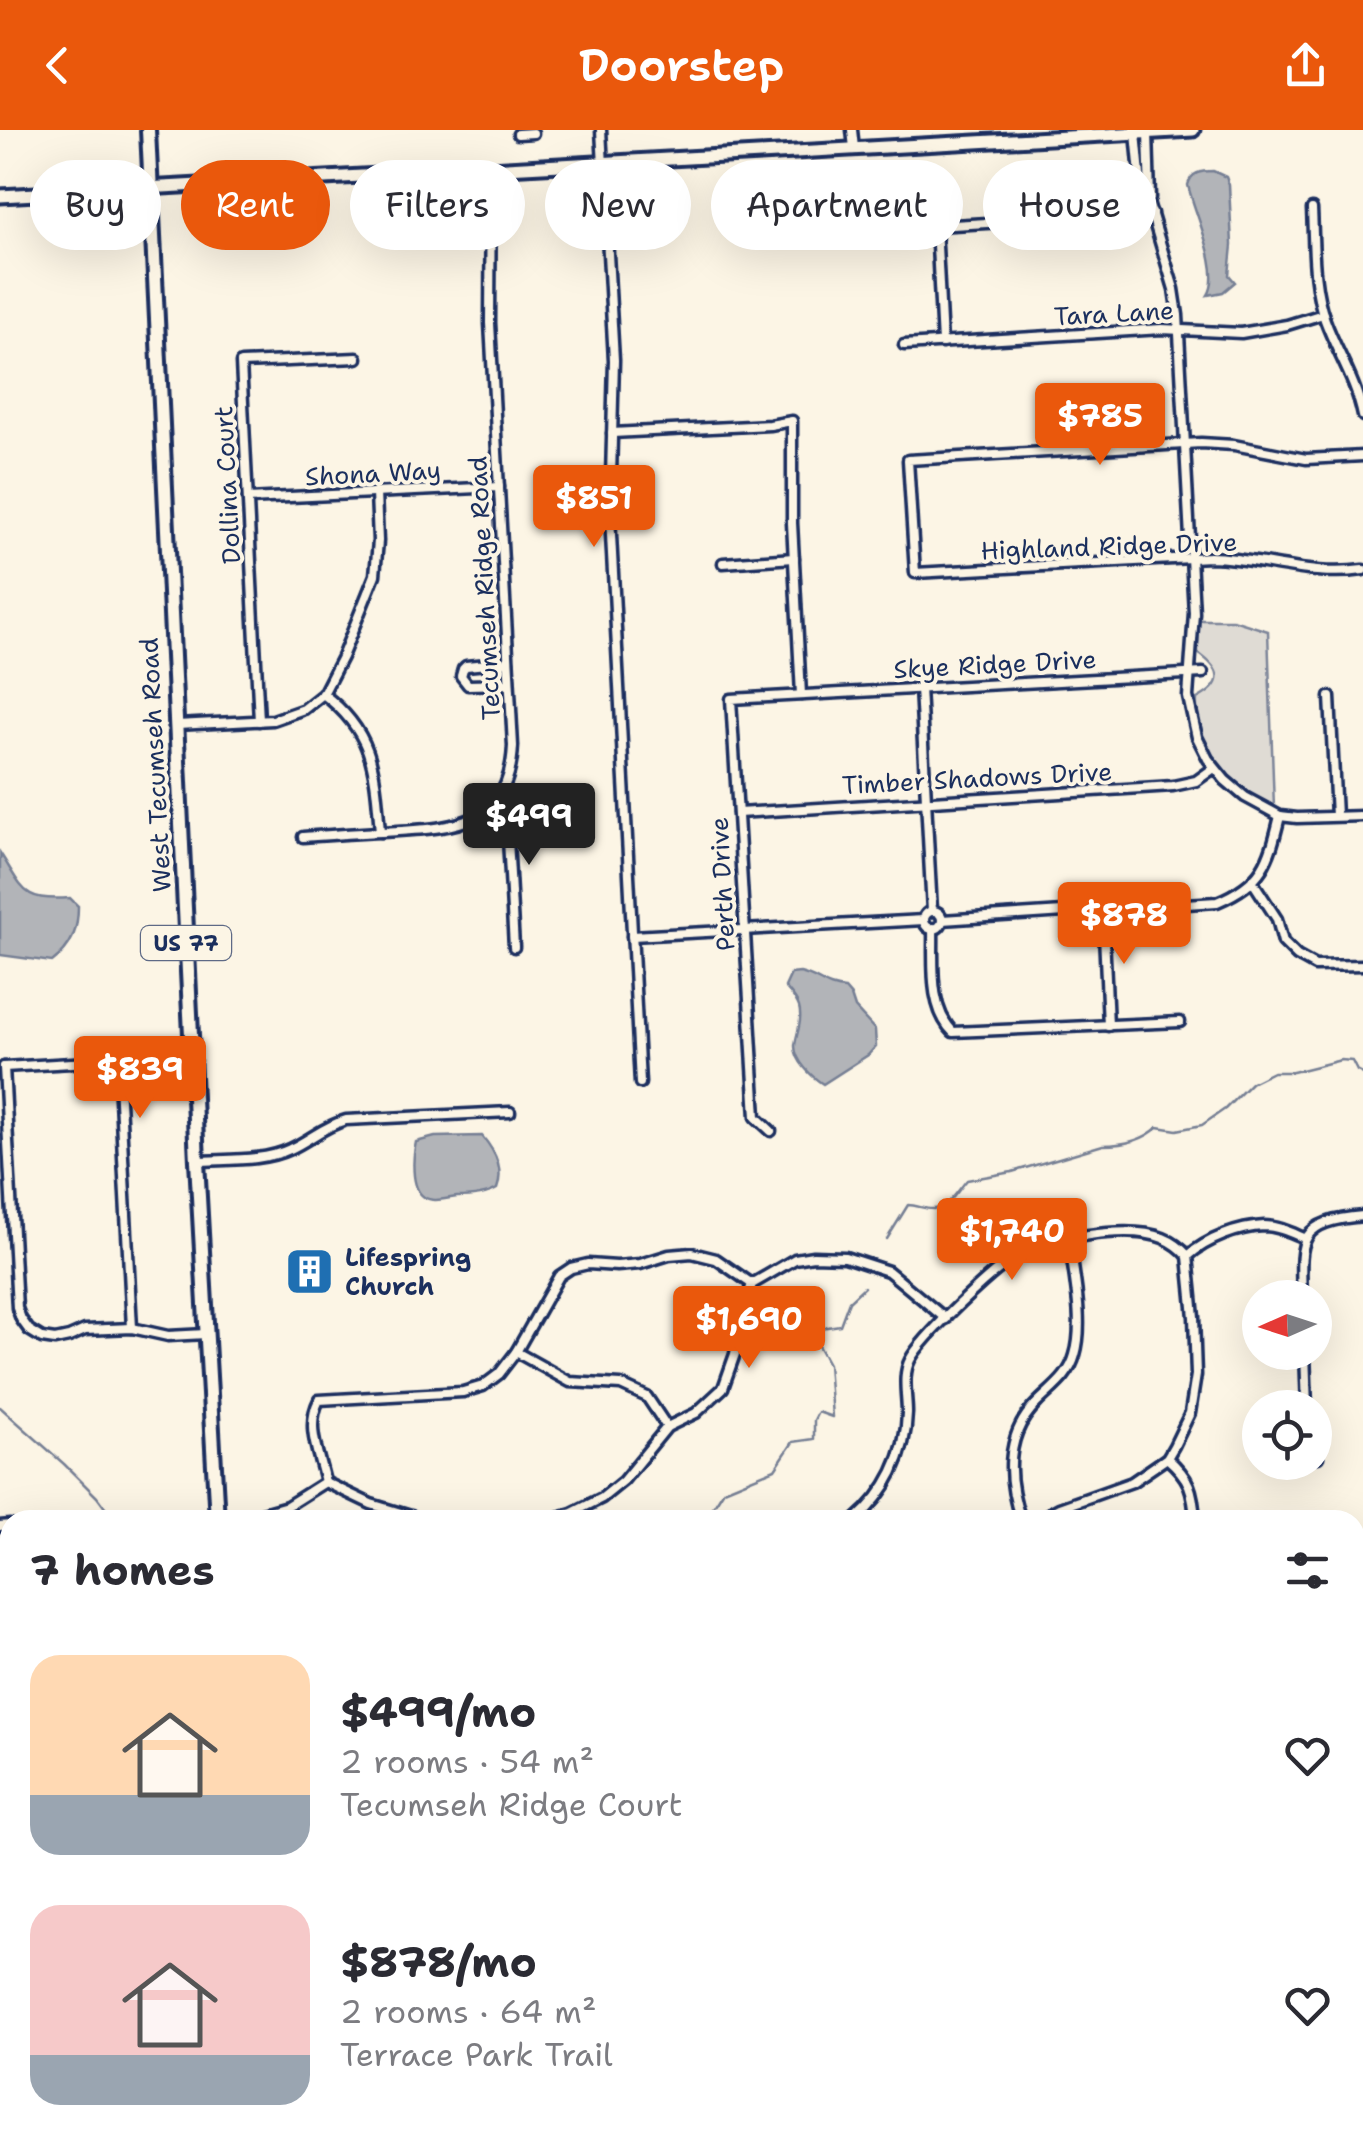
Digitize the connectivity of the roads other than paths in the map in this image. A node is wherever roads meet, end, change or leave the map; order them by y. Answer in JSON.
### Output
{"nodes":[{"id":1,"x":148,"y":130,"type":"edge"},
{"id":2,"x":601,"y":130,"type":"edge"},
{"id":3,"x":852,"y":130,"type":"edge"},
{"id":4,"x":1193,"y":130,"type":"edge"},
{"id":5,"x":1142,"y":133,"type":"junction"},
{"id":6,"x":518,"y":134,"type":"dead end"},
{"id":7,"x":534,"y":134,"type":"dead end"},
{"id":8,"x":854,"y":148,"type":"junction"},
{"id":9,"x":150,"y":160,"type":"edge"},
{"id":10,"x":604,"y":160,"type":"edge"},
{"id":11,"x":640,"y":160,"type":"edge"},
{"id":12,"x":1145,"y":160,"type":"edge"},
{"id":13,"x":350,"y":176,"type":"edge"},
{"id":14,"x":161,"y":186,"type":"edge"},
{"id":15,"x":30,"y":194,"type":"edge"},
{"id":16,"x":0,"y":196,"type":"edge"},
{"id":17,"x":1312,"y":209,"type":"dead end"},
{"id":18,"x":983,"y":223,"type":"edge"},
{"id":19,"x":1156,"y":227,"type":"edge"},
{"id":20,"x":154,"y":250,"type":"edge"},
{"id":21,"x":492,"y":250,"type":"edge"},
{"id":22,"x":609,"y":250,"type":"edge"},
{"id":23,"x":1323,"y":314,"type":"junction"},
{"id":24,"x":1179,"y":329,"type":"junction"},
{"id":25,"x":942,"y":343,"type":"junction"},
{"id":26,"x":904,"y":345,"type":"dead end"},
{"id":27,"x":358,"y":358,"type":"dead end"},
{"id":28,"x":1363,"y":367,"type":"edge"},
{"id":29,"x":1348,"y":371,"type":"junction"},
{"id":30,"x":1363,"y":416,"type":"edge"},
{"id":31,"x":612,"y":433,"type":"junction"},
{"id":32,"x":1186,"y":444,"type":"junction"},
{"id":33,"x":1363,"y":456,"type":"edge"},
{"id":34,"x":499,"y":487,"type":"junction"},
{"id":35,"x":376,"y":493,"type":"junction"},
{"id":36,"x":248,"y":500,"type":"junction"},
{"id":37,"x":794,"y":558,"type":"junction"},
{"id":38,"x":1192,"y":558,"type":"junction"},
{"id":39,"x":723,"y":563,"type":"dead end"},
{"id":40,"x":1363,"y":570,"type":"edge"},
{"id":41,"x":508,"y":662,"type":"junction"},
{"id":42,"x":1190,"y":674,"type":"junction"},
{"id":43,"x":1203,"y":674,"type":"dead end"},
{"id":44,"x":510,"y":684,"type":"junction"},
{"id":45,"x":920,"y":688,"type":"junction"},
{"id":46,"x":323,"y":694,"type":"junction"},
{"id":47,"x":801,"y":695,"type":"junction"},
{"id":48,"x":1330,"y":696,"type":"dead end"},
{"id":49,"x":258,"y":721,"type":"junction"},
{"id":50,"x":176,"y":725,"type":"junction"},
{"id":51,"x":1214,"y":768,"type":"junction"},
{"id":52,"x":927,"y":801,"type":"junction"},
{"id":53,"x":490,"y":806,"type":"junction"},
{"id":54,"x":738,"y":812,"type":"junction"},
{"id":55,"x":1280,"y":816,"type":"junction"},
{"id":56,"x":1336,"y":816,"type":"junction"},
{"id":57,"x":1363,"y":816,"type":"edge"},
{"id":58,"x":380,"y":832,"type":"junction"},
{"id":59,"x":302,"y":836,"type":"dead end"},
{"id":60,"x":1253,"y":882,"type":"junction"},
{"id":61,"x":1103,"y":910,"type":"junction"},
{"id":62,"x":932,"y":911,"type":"junction"},
{"id":63,"x":924,"y":920,"type":"junction"},
{"id":64,"x":942,"y":920,"type":"junction"},
{"id":65,"x":933,"y":928,"type":"junction"},
{"id":66,"x":745,"y":930,"type":"junction"},
{"id":67,"x":632,"y":936,"type":"junction"},
{"id":68,"x":514,"y":947,"type":"dead end"},
{"id":69,"x":1363,"y":965,"type":"edge"},
{"id":70,"x":1180,"y":1022,"type":"dead end"},
{"id":71,"x":1108,"y":1026,"type":"junction"},
{"id":72,"x":2,"y":1067,"type":"edge"},
{"id":73,"x":640,"y":1083,"type":"dead end"},
{"id":74,"x":510,"y":1112,"type":"dead end"},
{"id":75,"x":770,"y":1131,"type":"dead end"},
{"id":76,"x":196,"y":1161,"type":"junction"},
{"id":77,"x":11,"y":1211,"type":"junction"},
{"id":78,"x":0,"y":1212,"type":"edge"},
{"id":79,"x":1363,"y":1216,"type":"edge"},
{"id":80,"x":1069,"y":1238,"type":"junction"},
{"id":81,"x":1304,"y":1238,"type":"junction"},
{"id":82,"x":1188,"y":1256,"type":"junction"},
{"id":83,"x":1301,"y":1280,"type":"edge"},
{"id":84,"x":752,"y":1284,"type":"junction"},
{"id":85,"x":946,"y":1318,"type":"junction"},
{"id":86,"x":132,"y":1328,"type":"junction"},
{"id":87,"x":206,"y":1334,"type":"junction"},
{"id":88,"x":516,"y":1352,"type":"junction"},
{"id":89,"x":667,"y":1427,"type":"junction"},
{"id":90,"x":1167,"y":1458,"type":"junction"},
{"id":91,"x":325,"y":1482,"type":"junction"},
{"id":92,"x":215,"y":1510,"type":"edge"},
{"id":93,"x":272,"y":1510,"type":"edge"},
{"id":94,"x":391,"y":1510,"type":"edge"},
{"id":95,"x":578,"y":1510,"type":"edge"},
{"id":96,"x":867,"y":1510,"type":"edge"},
{"id":97,"x":1018,"y":1510,"type":"edge"},
{"id":98,"x":1054,"y":1510,"type":"edge"},
{"id":99,"x":1194,"y":1510,"type":"edge"}],
"edges":[{"from":1,"to":9,"type":"main road","number":"US 77"},
{"from":2,"to":10,"type":"street"},
{"from":3,"to":8,"type":"street"},
{"from":4,"to":5,"type":"main road"},
{"from":5,"to":8,"type":"main road"},
{"from":5,"to":12,"type":"street"},
{"from":6,"to":7,"type":"street"},
{"from":8,"to":11,"type":"main road"},
{"from":13,"to":14,"type":"main road"},
{"from":15,"to":16,"type":"main road"},
{"from":17,"to":23,"type":"street"},
{"from":18,"to":25,"type":"street"},
{"from":19,"to":24,"type":"street"},
{"from":20,"to":50,"type":"main road","name":"West Tecumseh Road","number":"US 77"},
{"from":21,"to":34,"type":"street","name":"Tecumseh Ridge Road"},
{"from":22,"to":31,"type":"street"},
{"from":23,"to":24,"type":"street","name":"Tara Lane"},
{"from":23,"to":29,"type":"street"},
{"from":24,"to":25,"type":"street","name":"Tara Lane"},
{"from":24,"to":32,"type":"street"},
{"from":25,"to":26,"type":"street","name":"Tara Lane"},
{"from":27,"to":36,"type":"street","name":"Dollina Court"},
{"from":28,"to":29,"type":"street"},
{"from":29,"to":30,"type":"street"},
{"from":31,"to":37,"type":"street"},
{"from":31,"to":67,"type":"street"},
{"from":32,"to":33,"type":"street"},
{"from":32,"to":38,"type":"street"},
{"from":32,"to":38,"type":"street","name":"Highland Ridge Drive"},
{"from":34,"to":35,"type":"street","name":"Shona Way"},
{"from":34,"to":41,"type":"street","name":"Tecumseh Ridge Road"},
{"from":35,"to":36,"type":"street","name":"Shona Way"},
{"from":35,"to":46,"type":"street"},
{"from":36,"to":49,"type":"street","name":"Dollina Court"},
{"from":37,"to":39,"type":"street"},
{"from":37,"to":47,"type":"street"},
{"from":38,"to":40,"type":"street","name":"Highland Ridge Drive"},
{"from":38,"to":42,"type":"street"},
{"from":41,"to":44,"type":"street","name":"Tecumseh Ridge Road"},
{"from":41,"to":44,"type":"street"},
{"from":42,"to":43,"type":"street","name":"Skye Ridge Drive"},
{"from":42,"to":45,"type":"street","name":"Skye Ridge Drive"},
{"from":42,"to":51,"type":"street"},
{"from":44,"to":53,"type":"street","name":"Tecumseh Ridge Road"},
{"from":45,"to":47,"type":"street","name":"Skye Ridge Drive"},
{"from":45,"to":52,"type":"street"},
{"from":46,"to":49,"type":"street"},
{"from":46,"to":58,"type":"street"},
{"from":47,"to":54,"type":"street","name":"Perth Drive"},
{"from":48,"to":56,"type":"street"},
{"from":49,"to":50,"type":"street"},
{"from":50,"to":76,"type":"main road","name":"West Tecumseh Road","number":"US 77"},
{"from":51,"to":52,"type":"street","name":"Timber Shadows Drive"},
{"from":51,"to":55,"type":"street"},
{"from":52,"to":54,"type":"street","name":"Timber Shadows Drive"},
{"from":52,"to":62,"type":"street"},
{"from":53,"to":58,"type":"street"},
{"from":53,"to":68,"type":"street"},
{"from":54,"to":66,"type":"street","name":"Perth Drive"},
{"from":55,"to":56,"type":"street"},
{"from":55,"to":60,"type":"street"},
{"from":56,"to":57,"type":"street"},
{"from":58,"to":59,"type":"street"},
{"from":60,"to":61,"type":"street"},
{"from":60,"to":69,"type":"street"},
{"from":61,"to":64,"type":"street"},
{"from":61,"to":71,"type":"street"},
{"from":62,"to":63,"type":"street"},
{"from":62,"to":64,"type":"street"},
{"from":63,"to":65,"type":"street"},
{"from":63,"to":66,"type":"street"},
{"from":64,"to":65,"type":"street"},
{"from":65,"to":71,"type":"street"},
{"from":66,"to":67,"type":"street"},
{"from":66,"to":75,"type":"street","name":"Perth Drive"},
{"from":67,"to":73,"type":"street"},
{"from":70,"to":71,"type":"street"},
{"from":72,"to":77,"type":"street"},
{"from":72,"to":86,"type":"street"},
{"from":74,"to":76,"type":"street"},
{"from":76,"to":87,"type":"main road","name":"West Tecumseh Road","number":"US 77"},
{"from":77,"to":78,"type":"street"},
{"from":77,"to":86,"type":"street"},
{"from":79,"to":81,"type":"street"},
{"from":80,"to":82,"type":"street"},
{"from":80,"to":85,"type":"street"},
{"from":80,"to":97,"type":"street"},
{"from":81,"to":82,"type":"street"},
{"from":81,"to":83,"type":"street"},
{"from":82,"to":90,"type":"street"},
{"from":84,"to":85,"type":"street"},
{"from":84,"to":88,"type":"street"},
{"from":84,"to":89,"type":"street"},
{"from":85,"to":96,"type":"street"},
{"from":86,"to":87,"type":"street"},
{"from":87,"to":92,"type":"main road","name":"West Tecumseh Road","number":"US 77"},
{"from":88,"to":89,"type":"street"},
{"from":88,"to":91,"type":"street"},
{"from":89,"to":95,"type":"street"},
{"from":90,"to":98,"type":"street"},
{"from":90,"to":99,"type":"street"},
{"from":91,"to":93,"type":"street"},
{"from":91,"to":94,"type":"street"}]}
